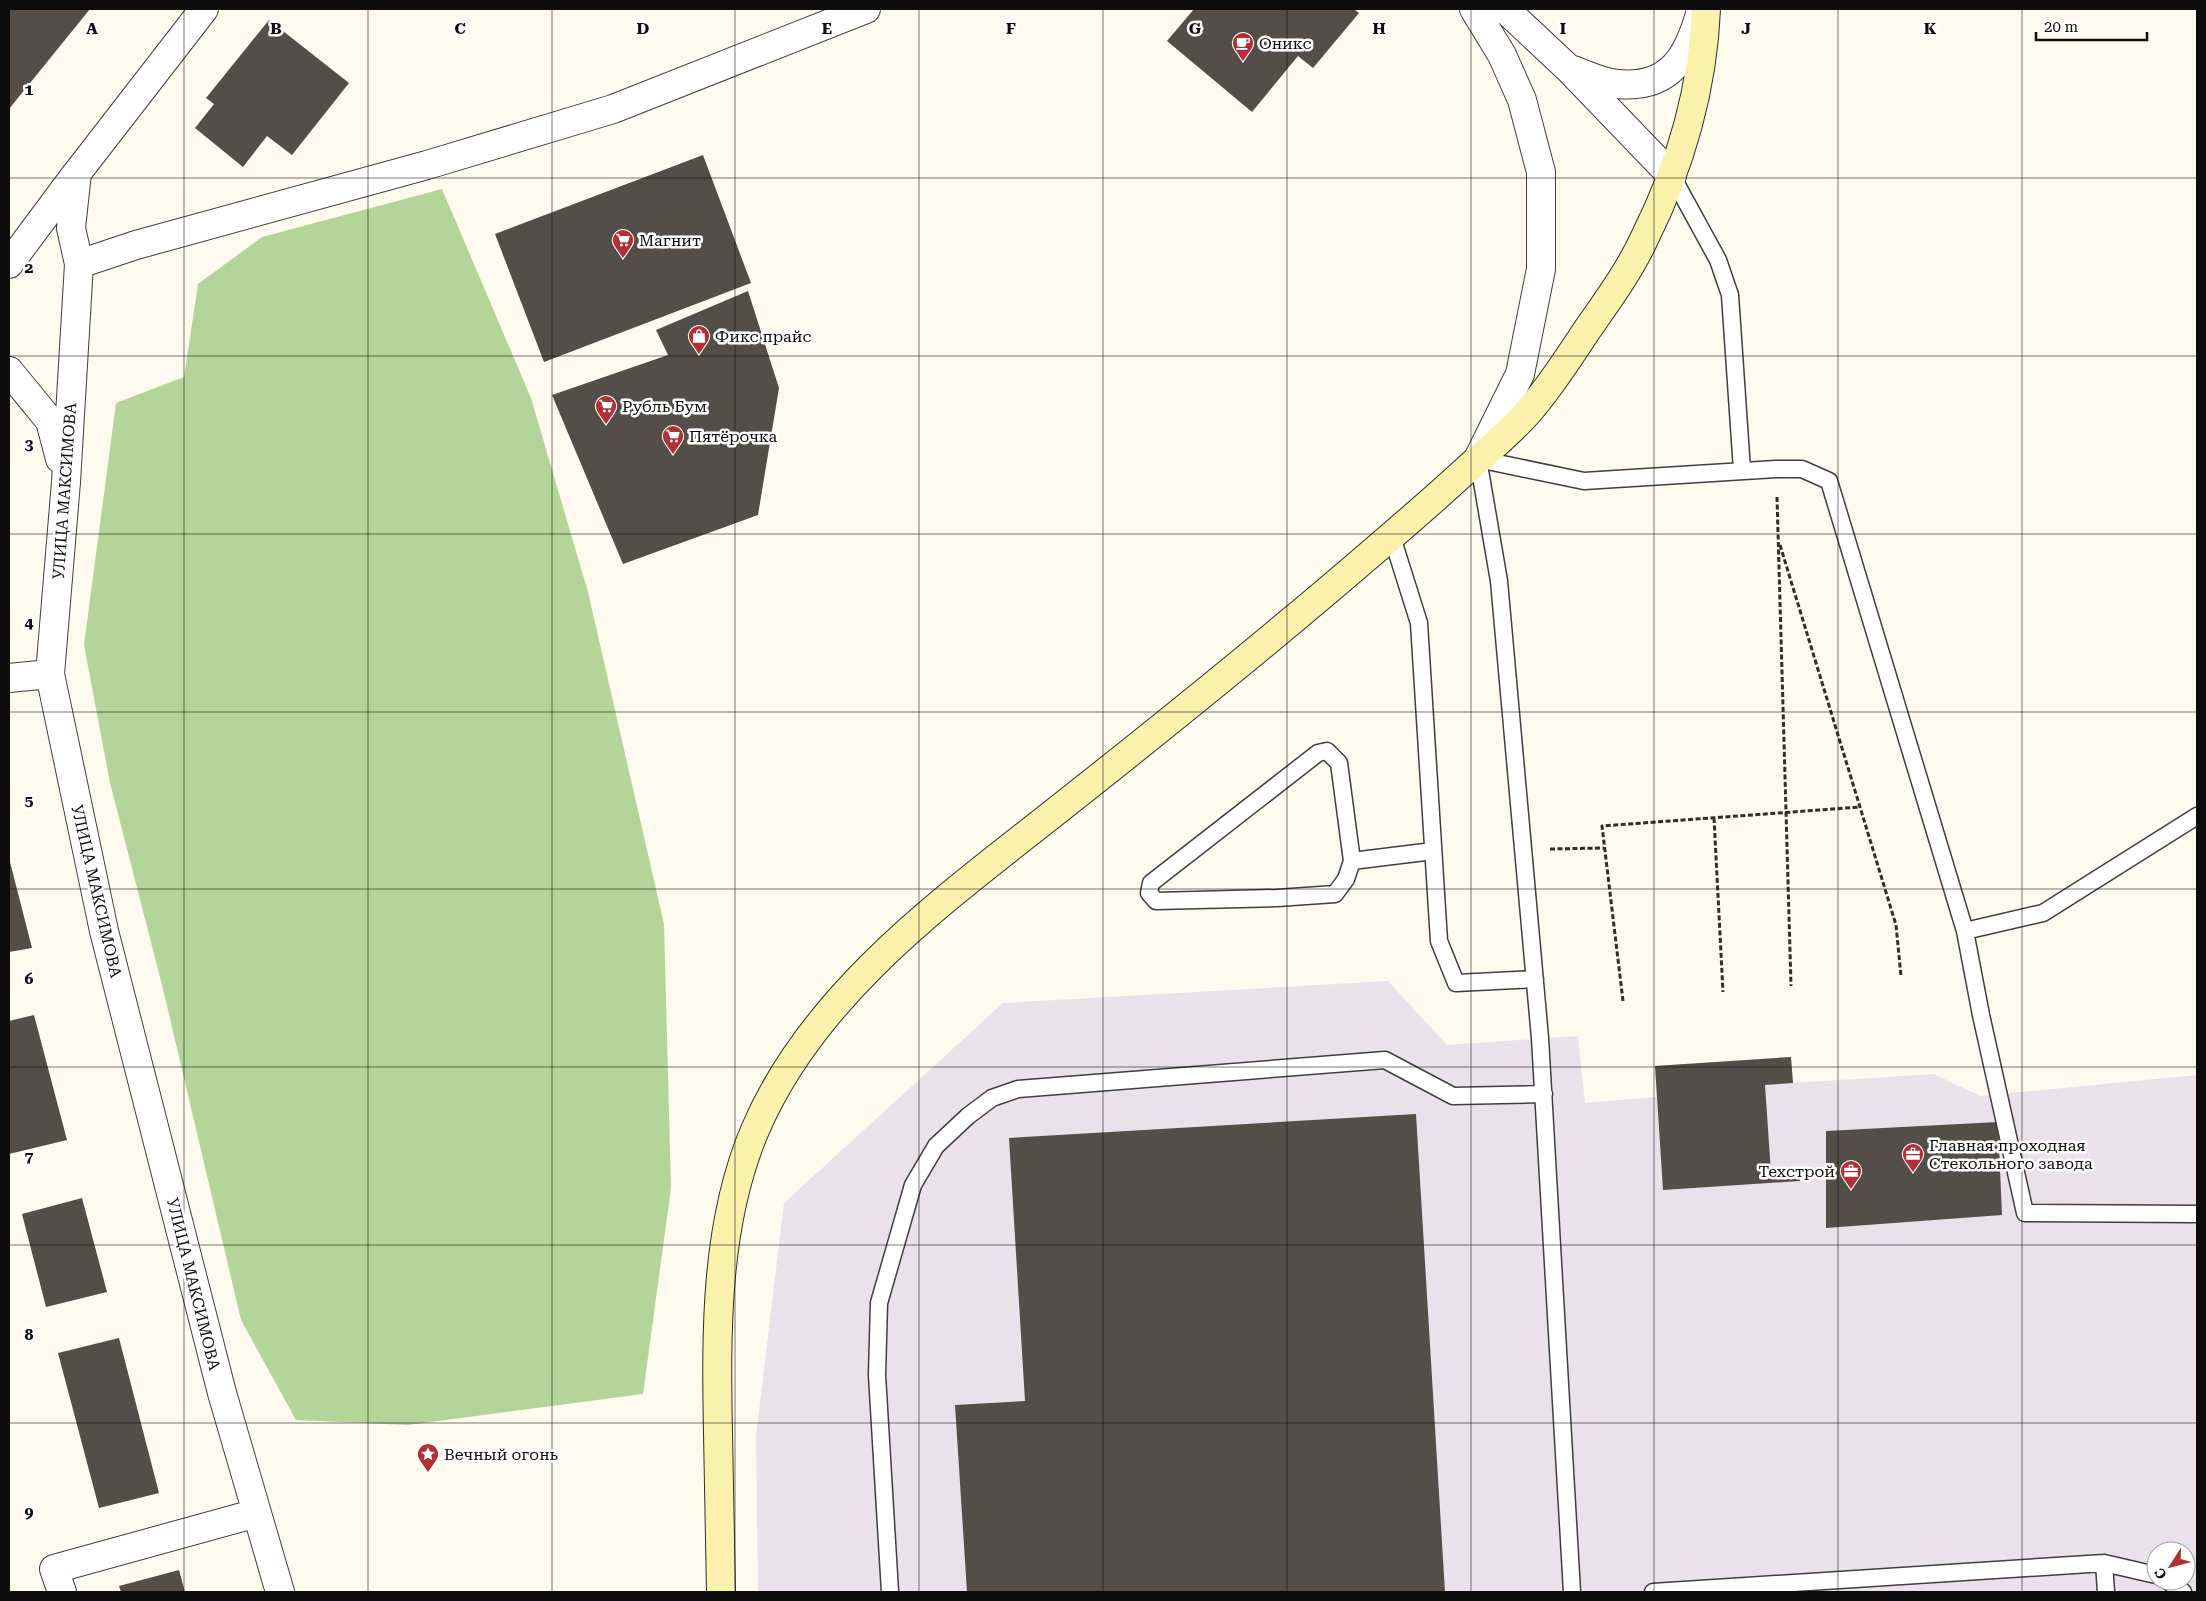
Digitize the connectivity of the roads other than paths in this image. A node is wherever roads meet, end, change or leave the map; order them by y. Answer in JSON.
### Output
{"nodes":[{"id":1,"x":204,"y":9,"type":"edge"},
{"id":2,"x":866,"y":9,"type":"edge"},
{"id":3,"x":1474,"y":9,"type":"edge"},
{"id":4,"x":1505,"y":9,"type":"edge"},
{"id":5,"x":1702,"y":9,"type":"edge"},
{"id":6,"x":1706,"y":9,"type":"edge"},
{"id":7,"x":1570,"y":70,"type":"junction"},
{"id":8,"x":77,"y":173,"type":"junction"},
{"id":9,"x":1672,"y":176,"type":"junction"},
{"id":10,"x":9,"y":264,"type":"edge"},
{"id":11,"x":79,"y":264,"type":"junction"},
{"id":12,"x":9,"y":371,"type":"edge"},
{"id":13,"x":1478,"y":460,"type":"junction"},
{"id":14,"x":1742,"y":470,"type":"junction"},
{"id":15,"x":66,"y":482,"type":"junction"},
{"id":16,"x":1392,"y":537,"type":"junction"},
{"id":17,"x":50,"y":674,"type":"junction"},
{"id":18,"x":9,"y":678,"type":"edge"},
{"id":19,"x":2197,"y":816,"type":"edge"},
{"id":20,"x":1433,"y":851,"type":"junction"},
{"id":21,"x":1352,"y":862,"type":"junction"},
{"id":22,"x":1965,"y":931,"type":"junction"},
{"id":23,"x":1535,"y":978,"type":"junction"},
{"id":24,"x":1544,"y":1094,"type":"junction"},
{"id":25,"x":2197,"y":1214,"type":"edge"},
{"id":26,"x":257,"y":1513,"type":"junction"},
{"id":27,"x":2104,"y":1563,"type":"junction"},
{"id":28,"x":2146,"y":1573,"type":"edge"},
{"id":29,"x":1820,"y":1587,"type":"edge"},
{"id":30,"x":62,"y":1592,"type":"edge"},
{"id":31,"x":280,"y":1592,"type":"edge"},
{"id":32,"x":721,"y":1592,"type":"edge"},
{"id":33,"x":890,"y":1592,"type":"edge"},
{"id":34,"x":1572,"y":1592,"type":"edge"},
{"id":35,"x":1653,"y":1592,"type":"edge"},
{"id":36,"x":2106,"y":1592,"type":"edge"}],
"edges":[{"from":1,"to":8,"type":"street"},
{"from":2,"to":11,"type":"street"},
{"from":3,"to":13,"type":"street"},
{"from":4,"to":7,"type":"street"},
{"from":5,"to":7,"type":"street"},
{"from":6,"to":9,"type":"main road"},
{"from":7,"to":9,"type":"street"},
{"from":8,"to":10,"type":"street"},
{"from":8,"to":11,"type":"street","name":"УЛИЦА МАКСИМОВА"},
{"from":9,"to":13,"type":"main road"},
{"from":9,"to":14,"type":"lane"},
{"from":11,"to":15,"type":"street","name":"УЛИЦА МАКСИМОВА"},
{"from":12,"to":15,"type":"street"},
{"from":13,"to":14,"type":"lane"},
{"from":13,"to":16,"type":"main road"},
{"from":13,"to":23,"type":"lane"},
{"from":14,"to":22,"type":"lane"},
{"from":15,"to":17,"type":"street","name":"УЛИЦА МАКСИМОВА"},
{"from":16,"to":20,"type":"lane"},
{"from":16,"to":32,"type":"main road"},
{"from":17,"to":18,"type":"street"},
{"from":17,"to":26,"type":"street","name":"УЛИЦА МАКСИМОВА"},
{"from":19,"to":22,"type":"lane"},
{"from":20,"to":21,"type":"lane"},
{"from":20,"to":23,"type":"lane"},
{"from":21,"to":21,"type":"lane"},
{"from":22,"to":25,"type":"lane"},
{"from":23,"to":24,"type":"lane"},
{"from":24,"to":33,"type":"lane"},
{"from":24,"to":34,"type":"lane"},
{"from":26,"to":30,"type":"street"},
{"from":26,"to":31,"type":"street","name":"УЛИЦА МАКСИМОВА"},
{"from":27,"to":28,"type":"lane"},
{"from":27,"to":29,"type":"lane"},
{"from":27,"to":36,"type":"lane"},
{"from":29,"to":35,"type":"lane"}]}
